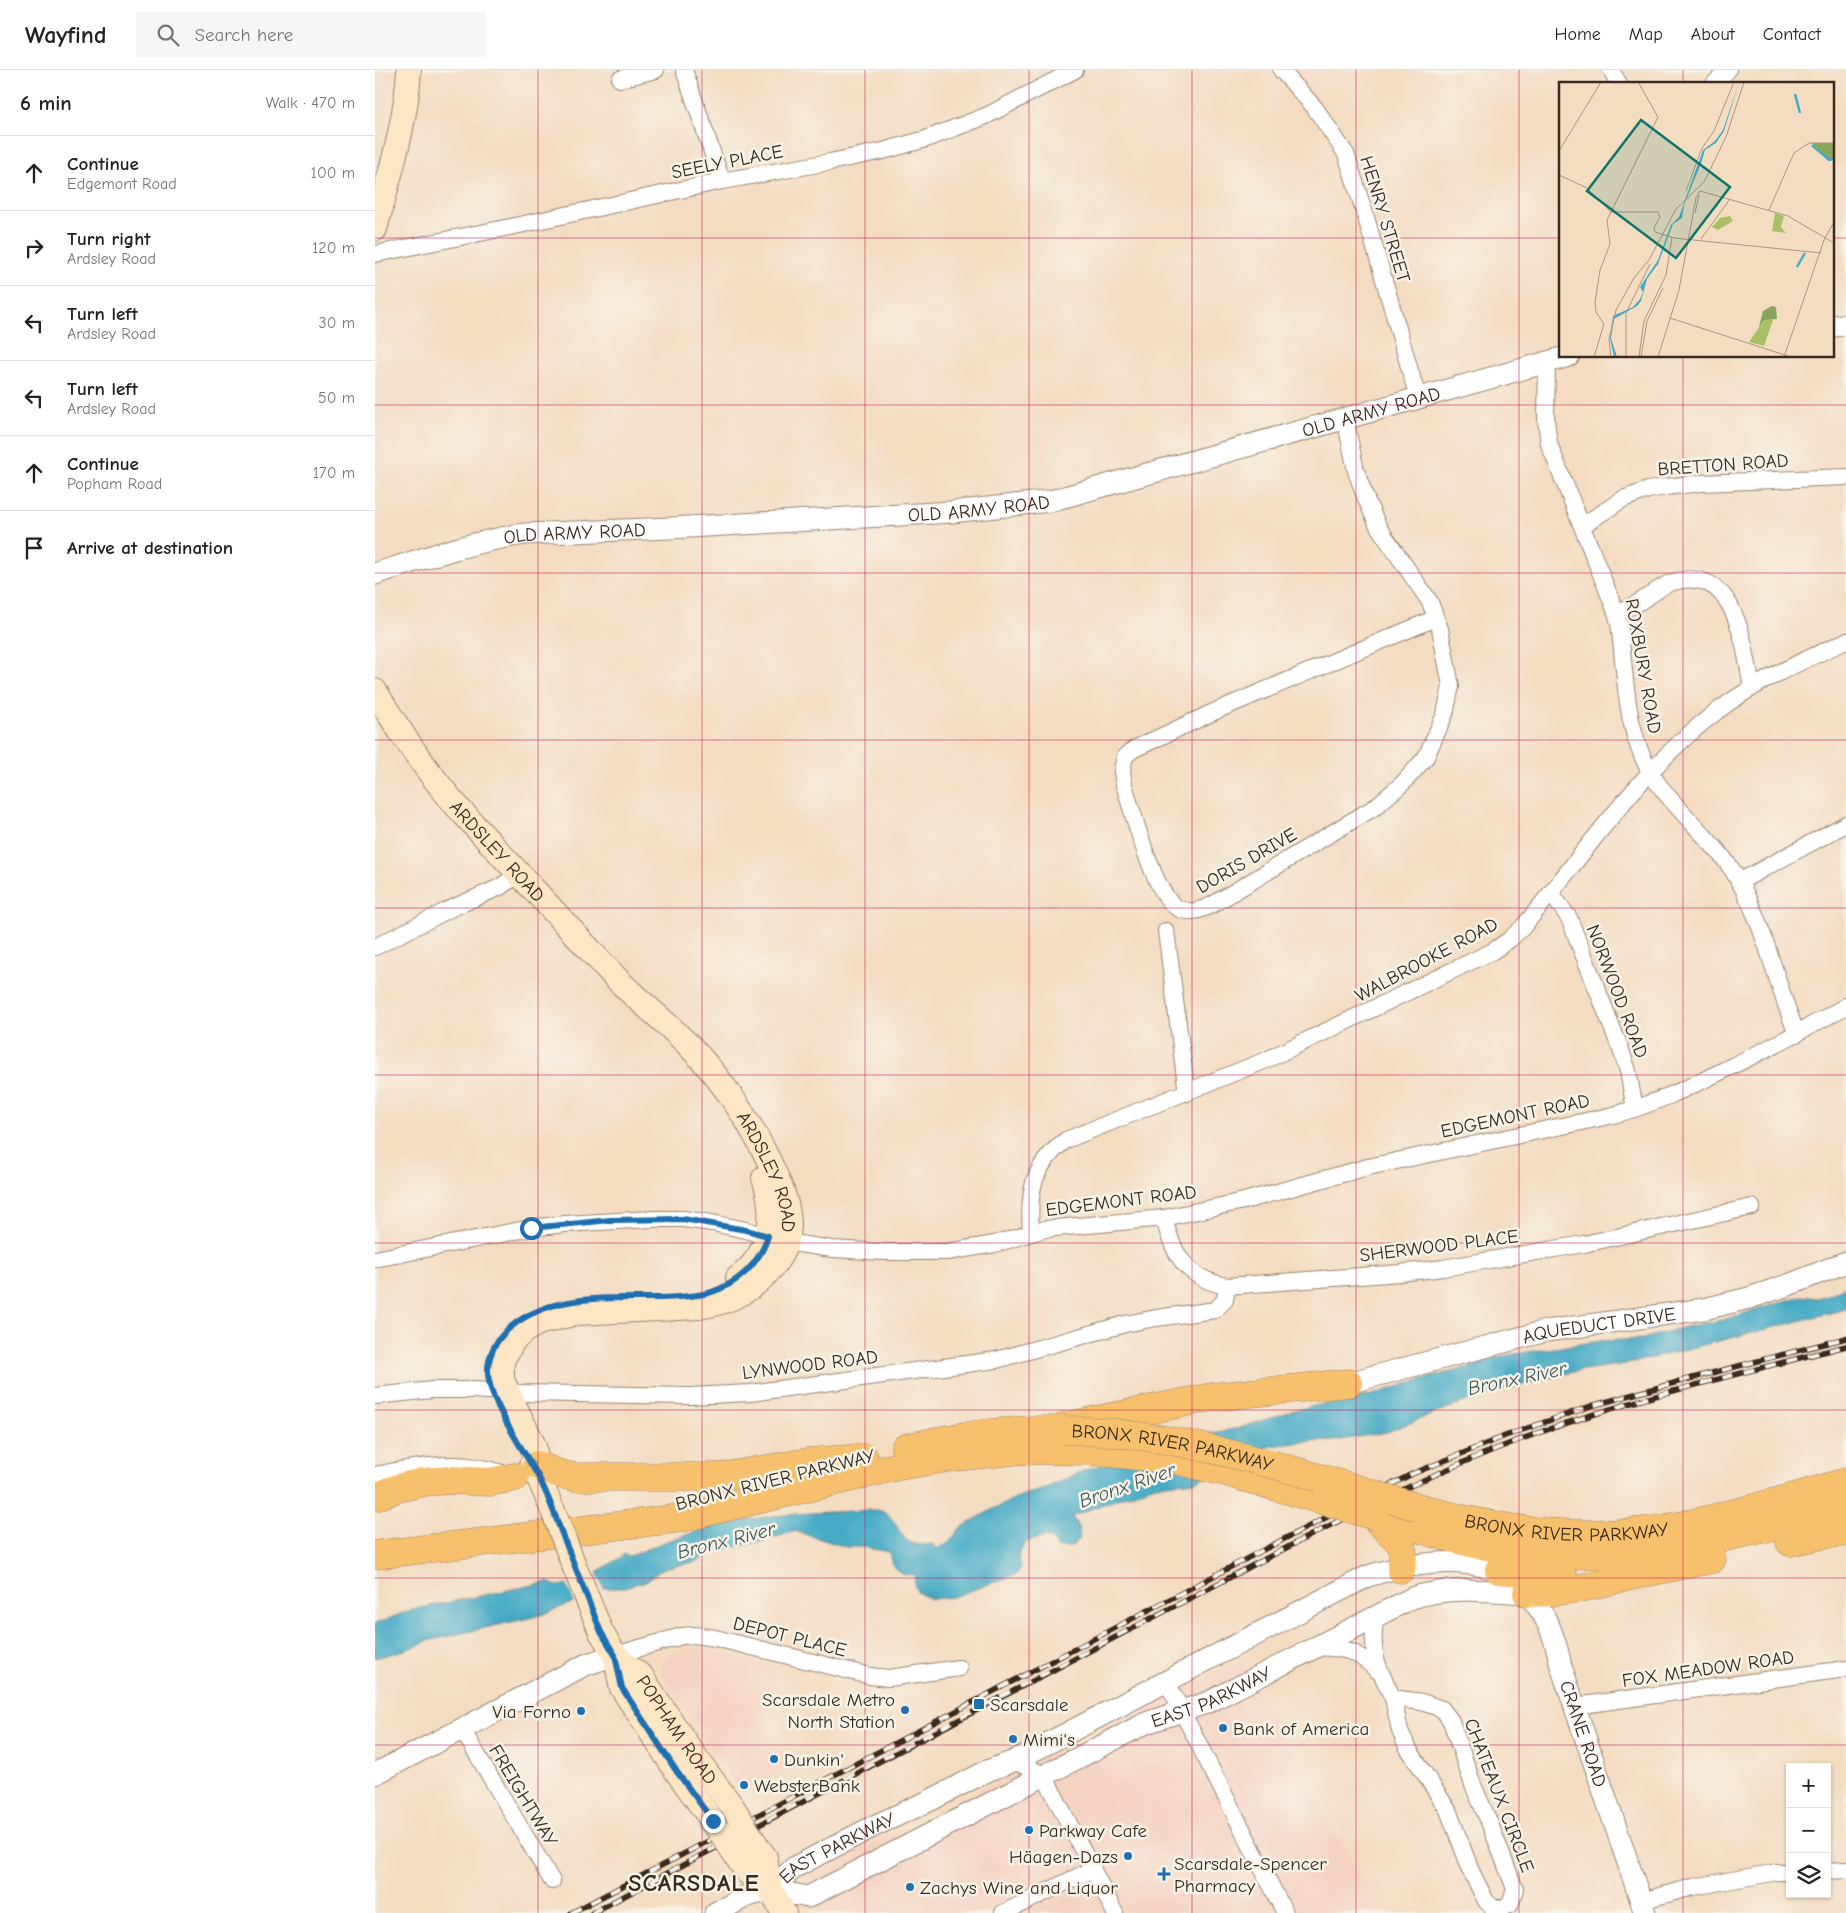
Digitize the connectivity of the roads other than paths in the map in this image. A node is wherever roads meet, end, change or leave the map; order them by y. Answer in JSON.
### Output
{"nodes":[{"id":1,"x":409,"y":70,"type":"edge"},
{"id":2,"x":656,"y":70,"type":"edge"},
{"id":3,"x":684,"y":70,"type":"edge"},
{"id":4,"x":1075,"y":70,"type":"edge"},
{"id":5,"x":1281,"y":70,"type":"edge"},
{"id":6,"x":1611,"y":70,"type":"edge"},
{"id":7,"x":1728,"y":70,"type":"edge"},
{"id":8,"x":620,"y":79,"type":"dead end"},
{"id":9,"x":1618,"y":82,"type":"edge"},
{"id":10,"x":1716,"y":82,"type":"edge"},
{"id":11,"x":722,"y":181,"type":"junction"},
{"id":12,"x":375,"y":229,"type":"edge"},
{"id":13,"x":375,"y":254,"type":"edge"},
{"id":14,"x":1846,"y":325,"type":"edge"},
{"id":15,"x":1833,"y":326,"type":"edge"},
{"id":16,"x":1562,"y":358,"type":"edge"},
{"id":17,"x":1547,"y":362,"type":"junction"},
{"id":18,"x":1418,"y":398,"type":"junction"},
{"id":19,"x":1345,"y":418,"type":"junction"},
{"id":20,"x":1846,"y":478,"type":"edge"},
{"id":21,"x":1582,"y":526,"type":"junction"},
{"id":22,"x":375,"y":574,"type":"edge"},
{"id":23,"x":1616,"y":612,"type":"junction"},
{"id":24,"x":1436,"y":618,"type":"junction"},
{"id":25,"x":1846,"y":641,"type":"edge"},
{"id":26,"x":1752,"y":688,"type":"junction"},
{"id":27,"x":375,"y":691,"type":"edge"},
{"id":28,"x":1650,"y":771,"type":"junction"},
{"id":29,"x":1846,"y":824,"type":"edge"},
{"id":30,"x":519,"y":874,"type":"junction"},
{"id":31,"x":1739,"y":882,"type":"junction"},
{"id":32,"x":1551,"y":893,"type":"junction"},
{"id":33,"x":1166,"y":931,"type":"dead end"},
{"id":34,"x":375,"y":946,"type":"edge"},
{"id":35,"x":1846,"y":1006,"type":"edge"},
{"id":36,"x":1797,"y":1034,"type":"junction"},
{"id":37,"x":1187,"y":1093,"type":"junction"},
{"id":38,"x":1635,"y":1109,"type":"junction"},
{"id":39,"x":1752,"y":1207,"type":"dead end"},
{"id":40,"x":1164,"y":1218,"type":"junction"},
{"id":41,"x":1031,"y":1233,"type":"junction"},
{"id":42,"x":777,"y":1239,"type":"junction"},
{"id":43,"x":375,"y":1259,"type":"edge"},
{"id":44,"x":1846,"y":1262,"type":"edge"},
{"id":45,"x":1227,"y":1286,"type":"junction"},
{"id":46,"x":1349,"y":1382,"type":"joint"},
{"id":47,"x":499,"y":1390,"type":"junction"},
{"id":48,"x":375,"y":1396,"type":"edge"},
{"id":49,"x":1057,"y":1436,"type":"junction"},
{"id":50,"x":864,"y":1458,"type":"junction"},
{"id":51,"x":531,"y":1473,"type":"junction"},
{"id":52,"x":375,"y":1475,"type":"edge"},
{"id":53,"x":1846,"y":1482,"type":"edge"},
{"id":54,"x":375,"y":1497,"type":"edge"},
{"id":55,"x":1846,"y":1511,"type":"edge"},
{"id":56,"x":1382,"y":1520,"type":"junction"},
{"id":57,"x":1838,"y":1531,"type":"edge"},
{"id":58,"x":375,"y":1540,"type":"edge"},
{"id":59,"x":375,"y":1555,"type":"edge"},
{"id":60,"x":1390,"y":1571,"type":"junction"},
{"id":61,"x":1644,"y":1573,"type":"junction"},
{"id":62,"x":1509,"y":1585,"type":"junction"},
{"id":63,"x":1392,"y":1608,"type":"junction"},
{"id":64,"x":1316,"y":1648,"type":"junction"},
{"id":65,"x":615,"y":1655,"type":"junction"},
{"id":66,"x":959,"y":1668,"type":"dead end"},
{"id":67,"x":1846,"y":1669,"type":"edge"},
{"id":68,"x":1380,"y":1673,"type":"junction"},
{"id":69,"x":1166,"y":1680,"type":"junction"},
{"id":70,"x":1393,"y":1698,"type":"junction"},
{"id":71,"x":1575,"y":1706,"type":"junction"},
{"id":72,"x":1181,"y":1711,"type":"junction"},
{"id":73,"x":462,"y":1729,"type":"junction"},
{"id":74,"x":1046,"y":1744,"type":"junction"},
{"id":75,"x":1014,"y":1761,"type":"junction"},
{"id":76,"x":1052,"y":1771,"type":"junction"},
{"id":77,"x":375,"y":1774,"type":"edge"},
{"id":78,"x":874,"y":1826,"type":"junction"},
{"id":79,"x":882,"y":1859,"type":"junction"},
{"id":80,"x":1093,"y":1869,"type":"junction"},
{"id":81,"x":1846,"y":1870,"type":"edge"},
{"id":82,"x":1831,"y":1871,"type":"edge"},
{"id":83,"x":1786,"y":1872,"type":"edge"},
{"id":84,"x":552,"y":1881,"type":"dead end"},
{"id":85,"x":769,"y":1890,"type":"junction"},
{"id":86,"x":1643,"y":1907,"type":"edge"},
{"id":87,"x":715,"y":1913,"type":"edge"},
{"id":88,"x":783,"y":1913,"type":"edge"},
{"id":89,"x":1003,"y":1913,"type":"edge"},
{"id":90,"x":1115,"y":1913,"type":"edge"},
{"id":91,"x":1285,"y":1913,"type":"edge"}],
"edges":[{"from":1,"to":12,"type":"main road"},
{"from":2,"to":8,"type":"street"},
{"from":3,"to":11,"type":"street"},
{"from":4,"to":11,"type":"street","name":"SEELY PLACE"},
{"from":5,"to":18,"type":"street","name":"HENRY STREET"},
{"from":6,"to":9,"type":"street"},
{"from":7,"to":10,"type":"street"},
{"from":11,"to":13,"type":"street","name":"SEELY PLACE"},
{"from":14,"to":15,"type":"street"},
{"from":16,"to":17,"type":"street","name":"OLD ARMY ROAD"},
{"from":17,"to":18,"type":"street","name":"OLD ARMY ROAD"},
{"from":17,"to":21,"type":"street","name":"ROXBURY ROAD"},
{"from":18,"to":19,"type":"street","name":"OLD ARMY ROAD"},
{"from":19,"to":22,"type":"street","name":"OLD ARMY ROAD"},
{"from":19,"to":24,"type":"street","name":"DORIS DRIVE"},
{"from":20,"to":21,"type":"street","name":"BRETTON ROAD"},
{"from":21,"to":23,"type":"street","name":"ROXBURY ROAD"},
{"from":23,"to":26,"type":"street"},
{"from":23,"to":28,"type":"street","name":"ROXBURY ROAD"},
{"from":24,"to":24,"type":"street","name":"DORIS DRIVE"},
{"from":25,"to":26,"type":"street","name":"WALBROOKE ROAD"},
{"from":26,"to":28,"type":"street","name":"WALBROOKE ROAD"},
{"from":27,"to":30,"type":"main road","name":"ARDSLEY ROAD"},
{"from":28,"to":31,"type":"street","name":"ROXBURY ROAD"},
{"from":28,"to":32,"type":"street","name":"WALBROOKE ROAD"},
{"from":29,"to":31,"type":"street"},
{"from":30,"to":34,"type":"street"},
{"from":30,"to":42,"type":"main road","name":"ARDSLEY ROAD"},
{"from":31,"to":36,"type":"street","name":"ROXBURY ROAD"},
{"from":32,"to":37,"type":"street","name":"WALBROOKE ROAD"},
{"from":32,"to":38,"type":"street","name":"NORWOOD ROAD"},
{"from":33,"to":37,"type":"street"},
{"from":35,"to":36,"type":"street","name":"EDGEMONT ROAD"},
{"from":36,"to":38,"type":"street","name":"EDGEMONT ROAD"},
{"from":37,"to":41,"type":"street","name":"WALBROOKE ROAD"},
{"from":38,"to":40,"type":"street","name":"EDGEMONT ROAD"},
{"from":39,"to":45,"type":"street","name":"SHERWOOD PLACE"},
{"from":40,"to":41,"type":"street","name":"EDGEMONT ROAD"},
{"from":40,"to":45,"type":"street","name":"SHERWOOD PLACE"},
{"from":41,"to":42,"type":"street","name":"EDGEMONT ROAD"},
{"from":42,"to":43,"type":"street","name":"EDGEMONT ROAD"},
{"from":42,"to":47,"type":"main road","name":"ARDSLEY ROAD"},
{"from":44,"to":46,"type":"street","name":"AQUEDUCT DRIVE"},
{"from":45,"to":47,"type":"street","name":"LYNWOOD ROAD"},
{"from":46,"to":49,"type":"highway"},
{"from":47,"to":48,"type":"street","name":"LYNWOOD ROAD"},
{"from":47,"to":51,"type":"main road","name":"ARDSLEY ROAD"},
{"from":49,"to":50,"type":"highway","name":"BRONX RIVER PARKWAY"},
{"from":49,"to":53,"type":"highway","name":"BRONX RIVER PARKWAY","bridge":true},
{"from":49,"to":56,"type":"highway","name":"BRONX RIVER PARKWAY","bridge":true},
{"from":49,"to":59,"type":"highway","name":"BRONX RIVER PARKWAY"},
{"from":50,"to":51,"type":"highway"},
{"from":50,"to":58,"type":"highway","name":"BRONX RIVER PARKWAY"},
{"from":51,"to":52,"type":"street"},
{"from":51,"to":54,"type":"highway"},
{"from":51,"to":65,"type":"main road","name":"POPHAM ROAD","bridge":true},
{"from":55,"to":56,"type":"highway","name":"BRONX RIVER PARKWAY"},
{"from":56,"to":60,"type":"highway"},
{"from":57,"to":61,"type":"highway"},
{"from":60,"to":62,"type":"street","name":"EAST PARKWAY"},
{"from":60,"to":63,"type":"street"},
{"from":60,"to":69,"type":"street","name":"EAST PARKWAY"},
{"from":61,"to":62,"type":"highway"},
{"from":61,"to":62,"type":"highway"},
{"from":62,"to":63,"type":"street","name":"EAST PARKWAY"},
{"from":62,"to":71,"type":"street","name":"CRANE ROAD"},
{"from":63,"to":64,"type":"street","name":"EAST PARKWAY"},
{"from":63,"to":68,"type":"street","name":"CHATEAUX CIRCLE"},
{"from":64,"to":68,"type":"street","name":"CHATEAUX CIRCLE"},
{"from":64,"to":72,"type":"street","name":"EAST PARKWAY"},
{"from":65,"to":66,"type":"street","name":"DEPOT PLACE"},
{"from":65,"to":73,"type":"street"},
{"from":65,"to":85,"type":"main road","name":"POPHAM ROAD","bridge":true},
{"from":65,"to":85,"type":"main road","name":"POPHAM ROAD","bridge":true},
{"from":67,"to":71,"type":"street","name":"FOX MEADOW ROAD"},
{"from":68,"to":70,"type":"street","name":"CHATEAUX CIRCLE"},
{"from":69,"to":72,"type":"street"},
{"from":69,"to":74,"type":"street","name":"EAST PARKWAY"},
{"from":70,"to":70,"type":"street","name":"CHATEAUX CIRCLE"},
{"from":71,"to":86,"type":"street","name":"CRANE ROAD"},
{"from":72,"to":76,"type":"street","name":"EAST PARKWAY"},
{"from":72,"to":91,"type":"street"},
{"from":73,"to":77,"type":"street"},
{"from":73,"to":84,"type":"street","name":"FREIGHTWAY"},
{"from":74,"to":75,"type":"street","name":"EAST PARKWAY"},
{"from":74,"to":76,"type":"street"},
{"from":75,"to":76,"type":"street"},
{"from":75,"to":78,"type":"street","name":"EAST PARKWAY"},
{"from":76,"to":79,"type":"street","name":"EAST PARKWAY"},
{"from":76,"to":80,"type":"street"},
{"from":78,"to":79,"type":"street"},
{"from":78,"to":85,"type":"street","name":"EAST PARKWAY"},
{"from":79,"to":85,"type":"street","name":"EAST PARKWAY"},
{"from":80,"to":89,"type":"street"},
{"from":80,"to":90,"type":"street"},
{"from":81,"to":82,"type":"street"},
{"from":83,"to":86,"type":"street"},
{"from":85,"to":87,"type":"street"},
{"from":85,"to":88,"type":"main road","name":"POPHAM ROAD"}]}
